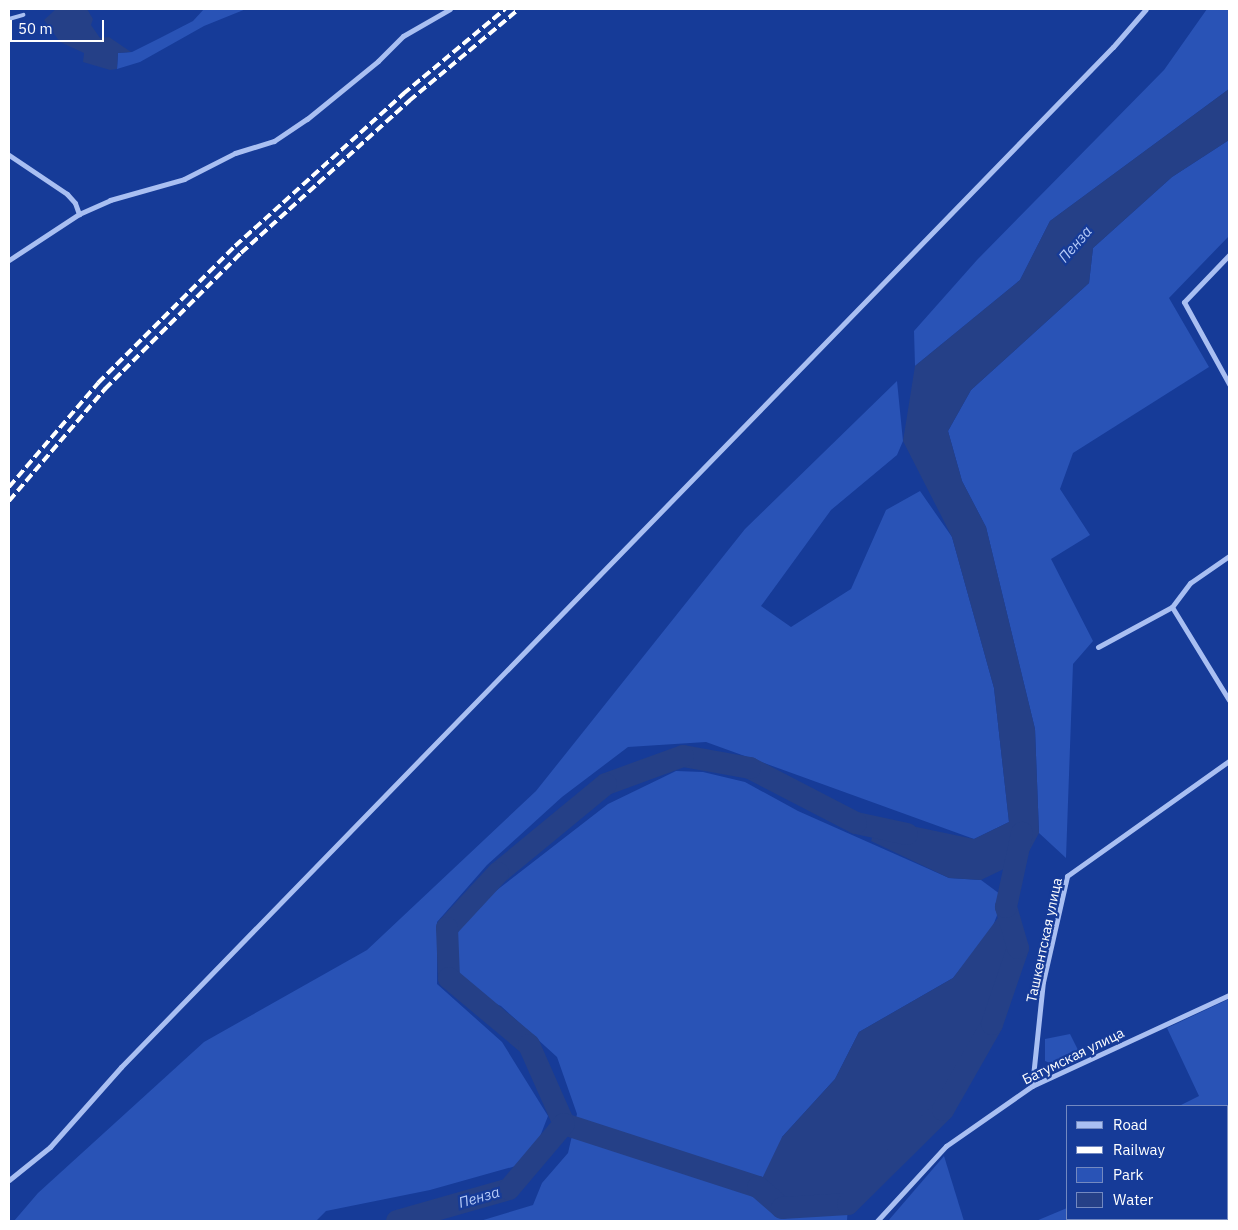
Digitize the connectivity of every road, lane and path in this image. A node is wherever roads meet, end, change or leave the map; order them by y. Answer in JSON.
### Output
{"nodes":[{"id":1,"x":450,"y":9,"type":"edge"},
{"id":2,"x":1146,"y":9,"type":"edge"},
{"id":3,"x":23,"y":15,"type":"dead end"},
{"id":4,"x":9,"y":19,"type":"edge"},
{"id":5,"x":9,"y":156,"type":"edge"},
{"id":6,"x":79,"y":214,"type":"junction"},
{"id":7,"x":1229,"y":255,"type":"edge"},
{"id":8,"x":9,"y":260,"type":"edge"},
{"id":9,"x":1229,"y":384,"type":"edge"},
{"id":10,"x":1229,"y":556,"type":"edge"},
{"id":11,"x":1172,"y":607,"type":"junction"},
{"id":12,"x":1098,"y":647,"type":"dead end"},
{"id":13,"x":1229,"y":700,"type":"edge"},
{"id":14,"x":1229,"y":761,"type":"edge"},
{"id":15,"x":1229,"y":995,"type":"edge"},
{"id":16,"x":1032,"y":1086,"type":"junction"},
{"id":17,"x":9,"y":1180,"type":"edge"},
{"id":18,"x":877,"y":1221,"type":"edge"}],
"edges":[{"from":1,"to":6,"type":"street"},
{"from":2,"to":17,"type":"street"},
{"from":3,"to":4,"type":"lane"},
{"from":5,"to":6,"type":"street"},
{"from":6,"to":8,"type":"street"},
{"from":7,"to":9,"type":"street"},
{"from":10,"to":11,"type":"street"},
{"from":11,"to":12,"type":"street"},
{"from":11,"to":13,"type":"street"},
{"from":14,"to":16,"type":"street","name":"Ташкентская улица"},
{"from":15,"to":16,"type":"street","name":"Батумская улица"},
{"from":16,"to":18,"type":"street","name":"Батумская улица"}]}
